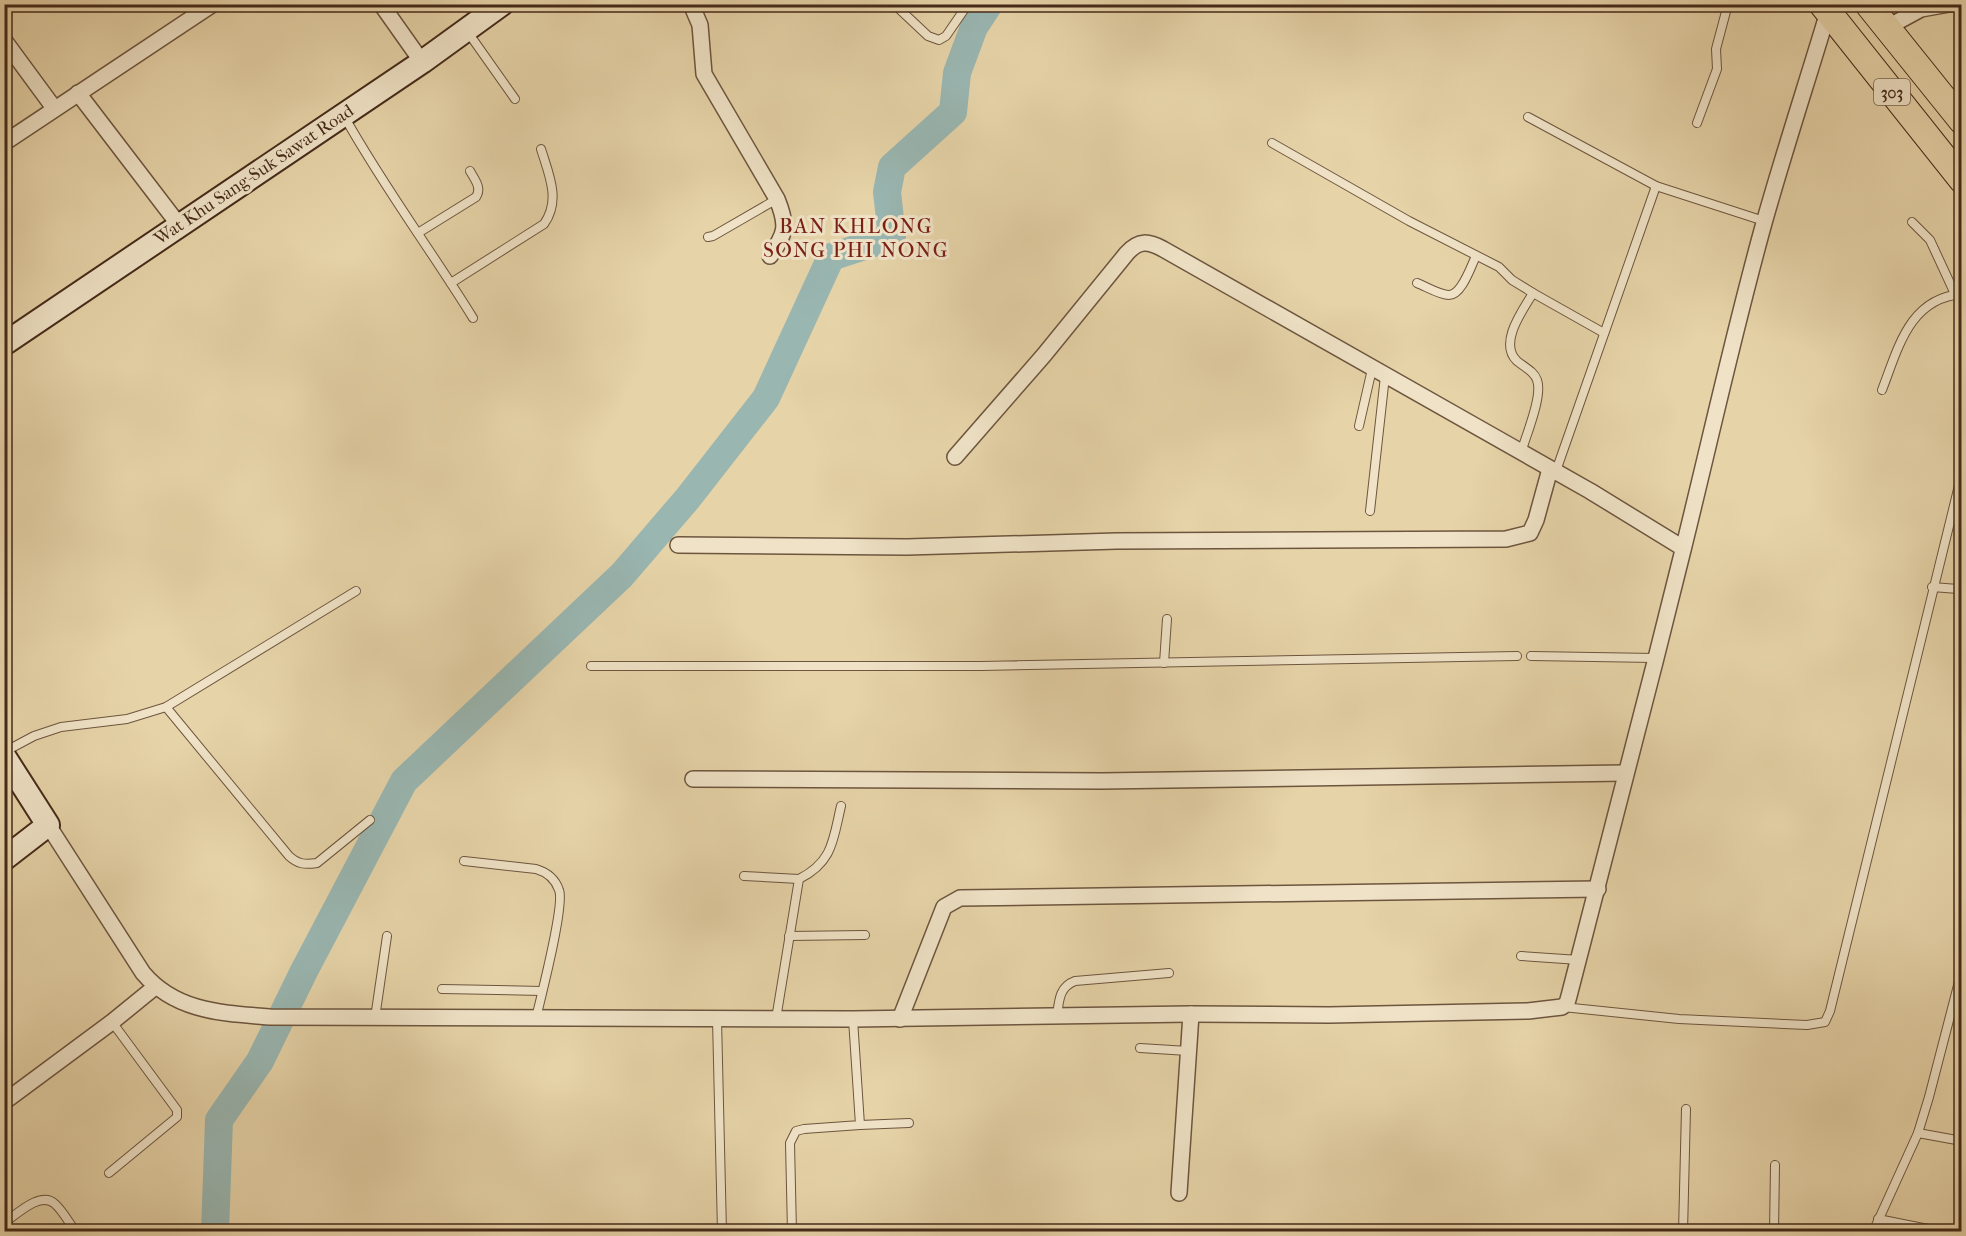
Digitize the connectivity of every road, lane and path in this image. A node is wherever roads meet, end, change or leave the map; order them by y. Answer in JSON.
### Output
{"nodes":[{"id":1,"x":213,"y":4,"type":"edge"},
{"id":2,"x":381,"y":4,"type":"edge"},
{"id":3,"x":502,"y":4,"type":"edge"},
{"id":4,"x":691,"y":4,"type":"edge"},
{"id":5,"x":894,"y":4,"type":"edge"},
{"id":6,"x":968,"y":4,"type":"edge"},
{"id":7,"x":1728,"y":4,"type":"edge"},
{"id":8,"x":1868,"y":4,"type":"edge"},
{"id":9,"x":1949,"y":4,"type":"edge"},
{"id":10,"x":1825,"y":8,"type":"edge"},
{"id":11,"x":1886,"y":28,"type":"junction"},
{"id":12,"x":466,"y":30,"type":"junction"},
{"id":13,"x":4,"y":40,"type":"edge"},
{"id":14,"x":422,"y":62,"type":"junction"},
{"id":15,"x":78,"y":93,"type":"junction"},
{"id":16,"x":515,"y":99,"type":"dead end"},
{"id":17,"x":54,"y":108,"type":"junction"},
{"id":18,"x":343,"y":115,"type":"junction"},
{"id":19,"x":1528,"y":117,"type":"dead end"},
{"id":20,"x":1962,"y":121,"type":"edge"},
{"id":21,"x":1697,"y":123,"type":"dead end"},
{"id":22,"x":4,"y":142,"type":"edge"},
{"id":23,"x":1272,"y":143,"type":"dead end"},
{"id":24,"x":541,"y":149,"type":"dead end"},
{"id":25,"x":470,"y":171,"type":"dead end"},
{"id":26,"x":1962,"y":180,"type":"edge"},
{"id":27,"x":1656,"y":186,"type":"junction"},
{"id":28,"x":777,"y":199,"type":"junction"},
{"id":29,"x":1764,"y":221,"type":"junction"},
{"id":30,"x":1912,"y":222,"type":"dead end"},
{"id":31,"x":179,"y":225,"type":"junction"},
{"id":32,"x":418,"y":233,"type":"junction"},
{"id":33,"x":708,"y":237,"type":"dead end"},
{"id":34,"x":770,"y":256,"type":"dead end"},
{"id":35,"x":1476,"y":256,"type":"junction"},
{"id":36,"x":451,"y":283,"type":"junction"},
{"id":37,"x":1417,"y":283,"type":"dead end"},
{"id":38,"x":1533,"y":293,"type":"junction"},
{"id":39,"x":1958,"y":294,"type":"edge"},
{"id":40,"x":473,"y":318,"type":"dead end"},
{"id":41,"x":1604,"y":333,"type":"junction"},
{"id":42,"x":4,"y":344,"type":"edge"},
{"id":43,"x":1379,"y":372,"type":"junction"},
{"id":44,"x":1882,"y":390,"type":"dead end"},
{"id":45,"x":1359,"y":426,"type":"dead end"},
{"id":46,"x":1521,"y":453,"type":"junction"},
{"id":47,"x":955,"y":457,"type":"dead end"},
{"id":48,"x":1553,"y":470,"type":"junction"},
{"id":49,"x":1962,"y":473,"type":"edge"},
{"id":50,"x":1370,"y":511,"type":"dead end"},
{"id":51,"x":678,"y":545,"type":"dead end"},
{"id":52,"x":1683,"y":548,"type":"junction"},
{"id":53,"x":1932,"y":587,"type":"junction"},
{"id":54,"x":1962,"y":588,"type":"edge"},
{"id":55,"x":356,"y":591,"type":"dead end"},
{"id":56,"x":1167,"y":620,"type":"dead end"},
{"id":57,"x":1517,"y":656,"type":"dead end"},
{"id":58,"x":1531,"y":656,"type":"dead end"},
{"id":59,"x":1655,"y":658,"type":"junction"},
{"id":60,"x":1164,"y":663,"type":"junction"},
{"id":61,"x":591,"y":666,"type":"dead end"},
{"id":62,"x":166,"y":707,"type":"junction"},
{"id":63,"x":4,"y":752,"type":"edge"},
{"id":64,"x":4,"y":756,"type":"edge"},
{"id":65,"x":1625,"y":773,"type":"junction"},
{"id":66,"x":693,"y":779,"type":"dead end"},
{"id":67,"x":842,"y":806,"type":"dead end"},
{"id":68,"x":370,"y":820,"type":"dead end"},
{"id":69,"x":48,"y":825,"type":"junction"},
{"id":70,"x":4,"y":859,"type":"edge"},
{"id":71,"x":464,"y":861,"type":"dead end"},
{"id":72,"x":744,"y":876,"type":"dead end"},
{"id":73,"x":799,"y":879,"type":"junction"},
{"id":74,"x":1598,"y":889,"type":"junction"},
{"id":75,"x":865,"y":935,"type":"dead end"},
{"id":76,"x":387,"y":936,"type":"dead end"},
{"id":77,"x":789,"y":936,"type":"junction"},
{"id":78,"x":1521,"y":956,"type":"dead end"},
{"id":79,"x":1579,"y":960,"type":"junction"},
{"id":80,"x":1962,"y":970,"type":"edge"},
{"id":81,"x":1169,"y":973,"type":"dead end"},
{"id":82,"x":155,"y":987,"type":"junction"},
{"id":83,"x":442,"y":989,"type":"dead end"},
{"id":84,"x":542,"y":991,"type":"junction"},
{"id":85,"x":1562,"y":1007,"type":"junction"},
{"id":86,"x":1191,"y":1014,"type":"junction"},
{"id":87,"x":1057,"y":1016,"type":"junction"},
{"id":88,"x":375,"y":1018,"type":"junction"},
{"id":89,"x":536,"y":1018,"type":"junction"},
{"id":90,"x":717,"y":1019,"type":"junction"},
{"id":91,"x":776,"y":1019,"type":"junction"},
{"id":92,"x":853,"y":1019,"type":"junction"},
{"id":93,"x":900,"y":1019,"type":"junction"},
{"id":94,"x":112,"y":1022,"type":"junction"},
{"id":95,"x":1140,"y":1048,"type":"dead end"},
{"id":96,"x":1188,"y":1051,"type":"junction"},
{"id":97,"x":4,"y":1102,"type":"edge"},
{"id":98,"x":1686,"y":1109,"type":"dead end"},
{"id":99,"x":909,"y":1123,"type":"dead end"},
{"id":100,"x":860,"y":1125,"type":"junction"},
{"id":101,"x":1918,"y":1133,"type":"junction"},
{"id":102,"x":1962,"y":1141,"type":"edge"},
{"id":103,"x":1775,"y":1165,"type":"dead end"},
{"id":104,"x":109,"y":1173,"type":"dead end"},
{"id":105,"x":1179,"y":1193,"type":"dead end"},
{"id":106,"x":1878,"y":1219,"type":"junction"},
{"id":107,"x":4,"y":1223,"type":"edge"},
{"id":108,"x":1938,"y":1231,"type":"edge"},
{"id":109,"x":76,"y":1232,"type":"edge"},
{"id":110,"x":722,"y":1232,"type":"edge"},
{"id":111,"x":792,"y":1232,"type":"edge"},
{"id":112,"x":1683,"y":1232,"type":"edge"},
{"id":113,"x":1774,"y":1232,"type":"edge"},
{"id":114,"x":1873,"y":1232,"type":"edge"}],
"edges":[{"from":1,"to":15,"type":"street"},
{"from":2,"to":14,"type":"street"},
{"from":3,"to":12,"type":"street","name":"Wat Khu Sang-Suk Sawat Road"},
{"from":4,"to":28,"type":"street"},
{"from":5,"to":6,"type":"lane"},
{"from":7,"to":21,"type":"lane"},
{"from":8,"to":11,"type":"main road","number":"303"},
{"from":9,"to":11,"type":"street"},
{"from":10,"to":26,"type":"main road","number":"303"},
{"from":10,"to":29,"type":"street"},
{"from":11,"to":20,"type":"main road","number":"303"},
{"from":12,"to":14,"type":"street","name":"Wat Khu Sang-Suk Sawat Road"},
{"from":12,"to":16,"type":"lane"},
{"from":13,"to":17,"type":"street"},
{"from":14,"to":18,"type":"street","name":"Wat Khu Sang-Suk Sawat Road"},
{"from":15,"to":17,"type":"street"},
{"from":15,"to":31,"type":"street"},
{"from":17,"to":22,"type":"street"},
{"from":18,"to":31,"type":"street","name":"Wat Khu Sang-Suk Sawat Road"},
{"from":18,"to":32,"type":"lane"},
{"from":19,"to":27,"type":"lane"},
{"from":23,"to":35,"type":"lane"},
{"from":24,"to":36,"type":"lane"},
{"from":25,"to":32,"type":"lane"},
{"from":27,"to":29,"type":"lane"},
{"from":27,"to":41,"type":"lane"},
{"from":28,"to":33,"type":"lane"},
{"from":28,"to":34,"type":"street"},
{"from":29,"to":52,"type":"street"},
{"from":30,"to":39,"type":"lane"},
{"from":31,"to":42,"type":"street","name":"Wat Khu Sang-Suk Sawat Road"},
{"from":32,"to":36,"type":"lane"},
{"from":35,"to":37,"type":"lane"},
{"from":35,"to":38,"type":"lane"},
{"from":36,"to":40,"type":"lane"},
{"from":38,"to":41,"type":"lane"},
{"from":38,"to":46,"type":"lane"},
{"from":39,"to":44,"type":"lane"},
{"from":41,"to":48,"type":"lane"},
{"from":43,"to":45,"type":"lane"},
{"from":43,"to":46,"type":"street"},
{"from":43,"to":47,"type":"street"},
{"from":43,"to":50,"type":"lane"},
{"from":46,"to":48,"type":"street"},
{"from":48,"to":51,"type":"street"},
{"from":48,"to":52,"type":"street"},
{"from":49,"to":53,"type":"lane"},
{"from":52,"to":59,"type":"street"},
{"from":53,"to":54,"type":"lane"},
{"from":53,"to":85,"type":"lane"},
{"from":55,"to":62,"type":"lane"},
{"from":56,"to":60,"type":"lane"},
{"from":57,"to":60,"type":"lane"},
{"from":58,"to":59,"type":"lane"},
{"from":59,"to":65,"type":"street"},
{"from":60,"to":61,"type":"lane"},
{"from":62,"to":63,"type":"lane"},
{"from":62,"to":68,"type":"lane"},
{"from":64,"to":69,"type":"street"},
{"from":65,"to":66,"type":"street"},
{"from":65,"to":74,"type":"street"},
{"from":67,"to":73,"type":"lane"},
{"from":69,"to":70,"type":"street"},
{"from":69,"to":82,"type":"street"},
{"from":71,"to":84,"type":"lane"},
{"from":72,"to":73,"type":"lane"},
{"from":73,"to":77,"type":"lane"},
{"from":74,"to":79,"type":"street"},
{"from":74,"to":93,"type":"street"},
{"from":75,"to":77,"type":"lane"},
{"from":76,"to":88,"type":"lane"},
{"from":77,"to":91,"type":"lane"},
{"from":78,"to":79,"type":"lane"},
{"from":79,"to":85,"type":"street"},
{"from":80,"to":101,"type":"lane"},
{"from":81,"to":87,"type":"lane"},
{"from":82,"to":88,"type":"street"},
{"from":82,"to":94,"type":"street"},
{"from":83,"to":84,"type":"lane"},
{"from":84,"to":89,"type":"lane"},
{"from":85,"to":86,"type":"street"},
{"from":86,"to":87,"type":"street"},
{"from":86,"to":96,"type":"street"},
{"from":87,"to":93,"type":"street"},
{"from":88,"to":89,"type":"street"},
{"from":89,"to":90,"type":"street"},
{"from":90,"to":91,"type":"street"},
{"from":90,"to":110,"type":"lane"},
{"from":91,"to":92,"type":"street"},
{"from":92,"to":93,"type":"street"},
{"from":92,"to":100,"type":"lane"},
{"from":94,"to":97,"type":"street"},
{"from":94,"to":104,"type":"lane"},
{"from":95,"to":96,"type":"lane"},
{"from":96,"to":105,"type":"street"},
{"from":98,"to":112,"type":"lane"},
{"from":99,"to":100,"type":"lane"},
{"from":100,"to":111,"type":"lane"},
{"from":101,"to":102,"type":"lane"},
{"from":101,"to":106,"type":"lane"},
{"from":103,"to":113,"type":"lane"},
{"from":106,"to":108,"type":"lane"},
{"from":106,"to":114,"type":"lane"},
{"from":107,"to":109,"type":"lane"}]}
